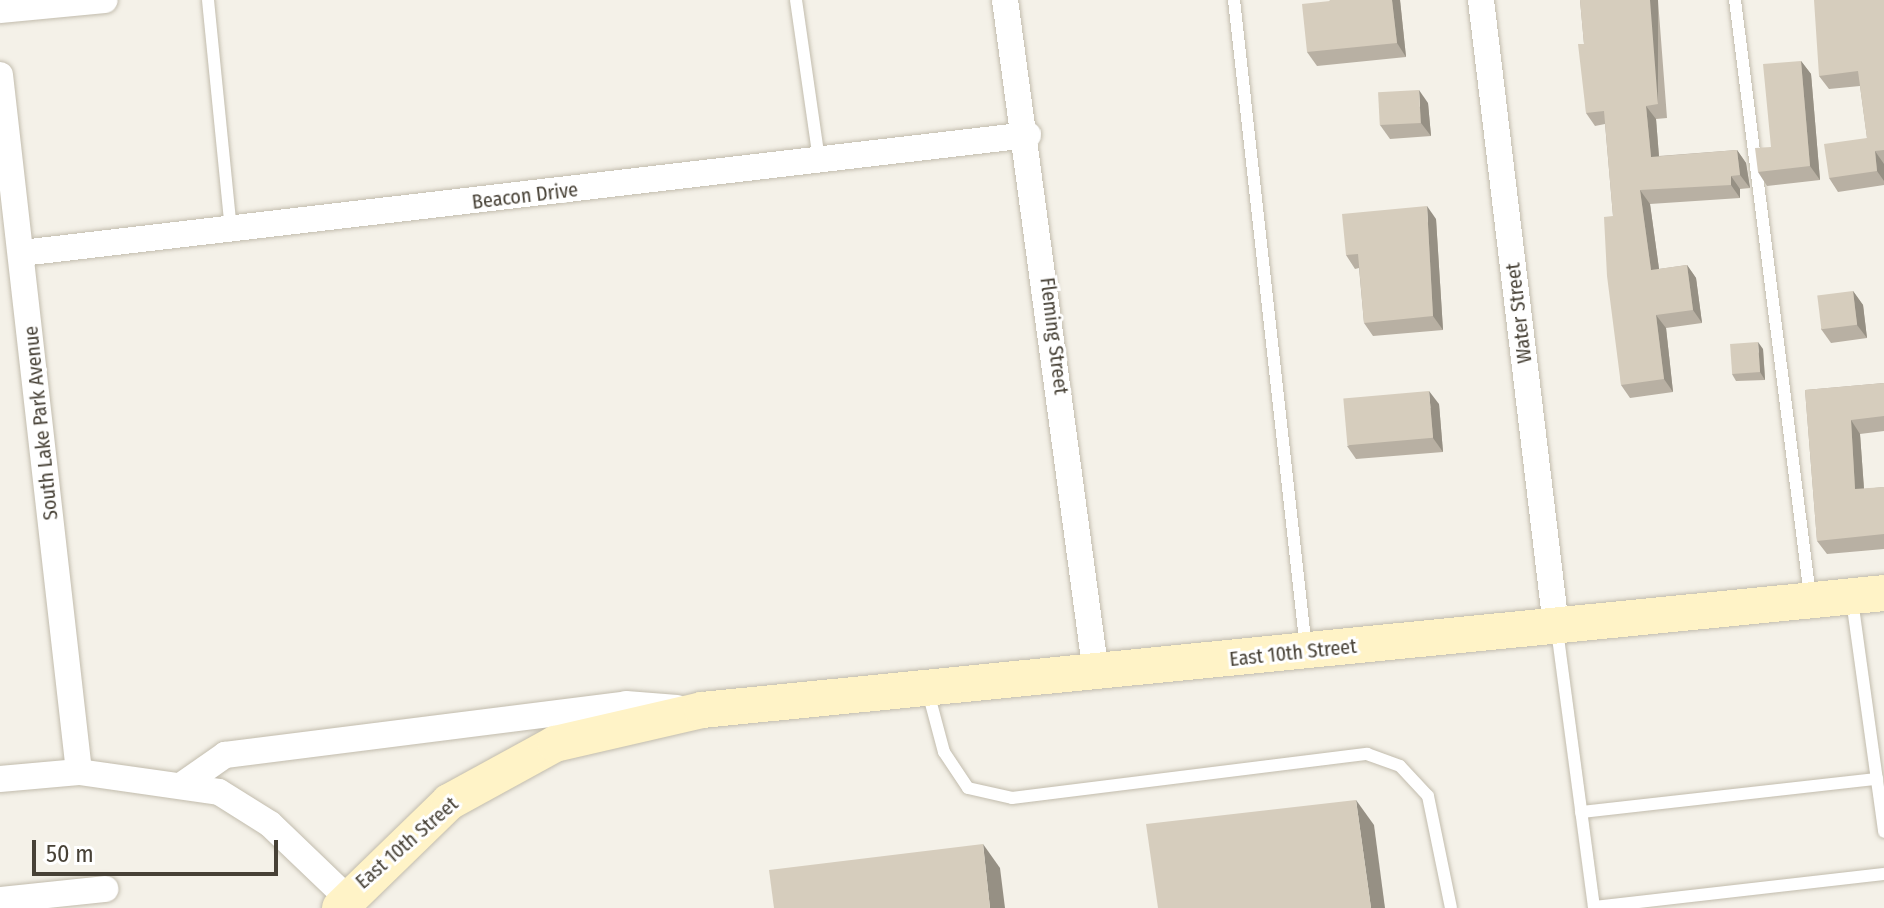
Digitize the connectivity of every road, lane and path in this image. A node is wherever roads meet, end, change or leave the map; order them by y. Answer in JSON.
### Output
{"nodes":[{"id":1,"x":105,"y":0,"type":"edge"},
{"id":2,"x":208,"y":0,"type":"edge"},
{"id":3,"x":796,"y":0,"type":"edge"},
{"id":4,"x":1005,"y":0,"type":"edge"},
{"id":5,"x":1234,"y":0,"type":"edge"},
{"id":6,"x":1481,"y":0,"type":"edge"},
{"id":7,"x":1735,"y":0,"type":"edge"},
{"id":8,"x":0,"y":10,"type":"edge"},
{"id":9,"x":0,"y":75,"type":"edge"},
{"id":10,"x":1028,"y":135,"type":"junction"},
{"id":11,"x":819,"y":160,"type":"junction"},
{"id":12,"x":231,"y":230,"type":"junction"},
{"id":13,"x":22,"y":253,"type":"junction"},
{"id":14,"x":1868,"y":595,"type":"edge"},
{"id":15,"x":1810,"y":601,"type":"junction"},
{"id":16,"x":1556,"y":626,"type":"junction"},
{"id":17,"x":1306,"y":652,"type":"junction"},
{"id":18,"x":1096,"y":674,"type":"junction"},
{"id":19,"x":927,"y":689,"type":"junction"},
{"id":20,"x":702,"y":710,"type":"junction"},
{"id":21,"x":79,"y":772,"type":"junction"},
{"id":22,"x":0,"y":779,"type":"edge"},
{"id":23,"x":1877,"y":779,"type":"junction"},
{"id":24,"x":185,"y":783,"type":"junction"},
{"id":25,"x":1581,"y":812,"type":"junction"},
{"id":26,"x":1884,"y":832,"type":"edge"},
{"id":27,"x":1884,"y":874,"type":"edge"},
{"id":28,"x":105,"y":889,"type":"dead end"},
{"id":29,"x":0,"y":900,"type":"edge"},
{"id":30,"x":343,"y":902,"type":"edge"},
{"id":31,"x":1451,"y":908,"type":"edge"},
{"id":32,"x":1594,"y":908,"type":"edge"}],
"edges":[{"from":1,"to":8,"type":"street"},
{"from":2,"to":12,"type":"lane"},
{"from":3,"to":11,"type":"lane"},
{"from":4,"to":10,"type":"street","name":"Fleming Street"},
{"from":5,"to":17,"type":"lane"},
{"from":6,"to":16,"type":"street","name":"Water Street"},
{"from":7,"to":15,"type":"lane"},
{"from":9,"to":13,"type":"street","name":"South Lake Park Avenue"},
{"from":10,"to":11,"type":"street","name":"Beacon Drive"},
{"from":10,"to":18,"type":"street","name":"Fleming Street"},
{"from":11,"to":12,"type":"street","name":"Beacon Drive"},
{"from":12,"to":13,"type":"street","name":"Beacon Drive"},
{"from":13,"to":21,"type":"street","name":"South Lake Park Avenue"},
{"from":14,"to":15,"type":"main road","name":"East 10th Street"},
{"from":14,"to":23,"type":"lane"},
{"from":15,"to":16,"type":"main road","name":"East 10th Street"},
{"from":16,"to":17,"type":"main road","name":"East 10th Street"},
{"from":16,"to":25,"type":"lane"},
{"from":17,"to":18,"type":"main road","name":"East 10th Street"},
{"from":18,"to":19,"type":"main road","name":"East 10th Street"},
{"from":19,"to":20,"type":"main road","name":"East 10th Street"},
{"from":19,"to":31,"type":"lane"},
{"from":20,"to":24,"type":"street","name":"East 10th Street"},
{"from":20,"to":30,"type":"main road","name":"East 10th Street"},
{"from":21,"to":22,"type":"street","name":"East 10th Street"},
{"from":21,"to":24,"type":"street","name":"East 10th Street"},
{"from":23,"to":25,"type":"lane"},
{"from":23,"to":26,"type":"lane"},
{"from":24,"to":30,"type":"street","name":"East 10th Street"},
{"from":25,"to":32,"type":"lane"},
{"from":27,"to":32,"type":"lane"},
{"from":28,"to":29,"type":"street"}]}
